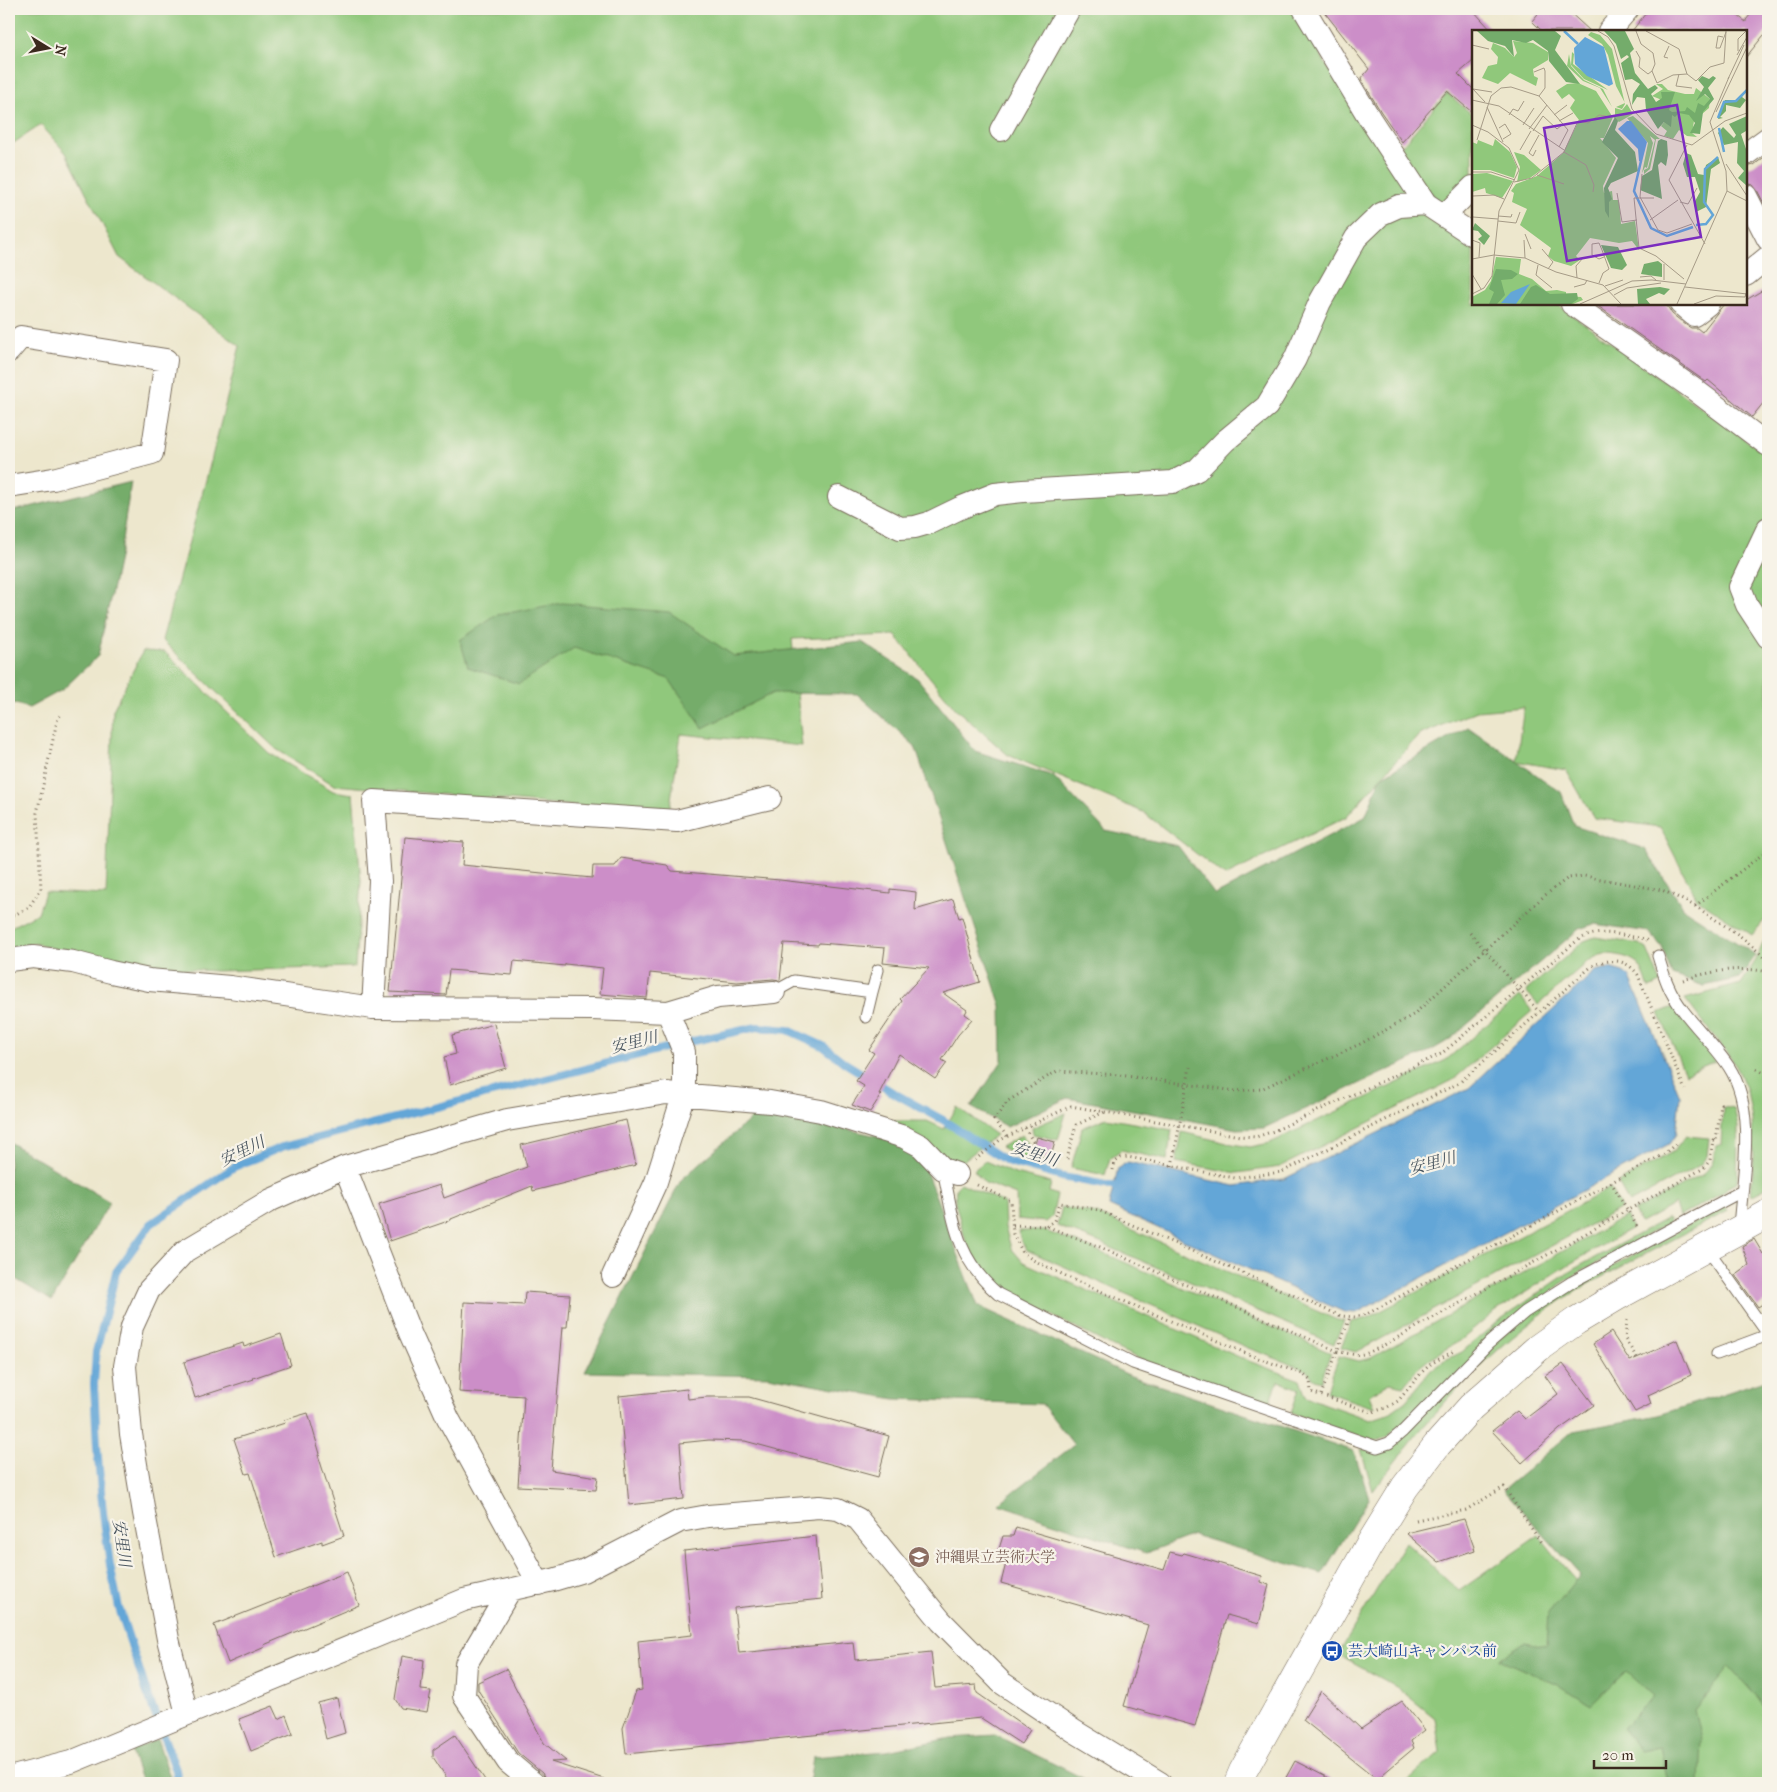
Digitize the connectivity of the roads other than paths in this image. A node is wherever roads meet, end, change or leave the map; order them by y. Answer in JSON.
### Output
{"nodes":[{"id":1,"x":1069,"y":9,"type":"edge"},
{"id":2,"x":1304,"y":9,"type":"edge"},
{"id":3,"x":1628,"y":9,"type":"edge"},
{"id":4,"x":1610,"y":30,"type":"edge"},
{"id":5,"x":1001,"y":130,"type":"dead end"},
{"id":6,"x":1768,"y":138,"type":"edge"},
{"id":7,"x":1747,"y":153,"type":"edge"},
{"id":8,"x":1472,"y":188,"type":"edge"},
{"id":9,"x":1747,"y":198,"type":"edge"},
{"id":10,"x":1426,"y":204,"type":"junction"},
{"id":11,"x":1445,"y":215,"type":"junction"},
{"id":12,"x":1472,"y":233,"type":"edge"},
{"id":13,"x":1768,"y":240,"type":"edge"},
{"id":14,"x":1768,"y":257,"type":"edge"},
{"id":15,"x":1747,"y":274,"type":"edge"},
{"id":16,"x":1573,"y":305,"type":"edge"},
{"id":17,"x":1682,"y":305,"type":"edge"},
{"id":18,"x":1707,"y":305,"type":"edge"},
{"id":19,"x":9,"y":351,"type":"edge"},
{"id":20,"x":1768,"y":445,"type":"edge"},
{"id":21,"x":9,"y":486,"type":"edge"},
{"id":22,"x":839,"y":497,"type":"dead end"},
{"id":23,"x":1768,"y":528,"type":"edge"},
{"id":24,"x":1768,"y":637,"type":"edge"},
{"id":25,"x":770,"y":798,"type":"dead end"},
{"id":26,"x":1658,"y":956,"type":"road end"},
{"id":27,"x":9,"y":960,"type":"edge"},
{"id":28,"x":878,"y":970,"type":"dead end"},
{"id":29,"x":774,"y":992,"type":"joint"},
{"id":30,"x":872,"y":992,"type":"junction"},
{"id":31,"x":373,"y":1008,"type":"junction"},
{"id":32,"x":866,"y":1017,"type":"dead end"},
{"id":33,"x":672,"y":1020,"type":"junction"},
{"id":34,"x":684,"y":1093,"type":"junction"},
{"id":35,"x":345,"y":1167,"type":"junction"},
{"id":36,"x":958,"y":1168,"type":"joint"},
{"id":37,"x":1742,"y":1191,"type":"junction"},
{"id":38,"x":1768,"y":1214,"type":"edge"},
{"id":39,"x":1739,"y":1230,"type":"junction"},
{"id":40,"x":1706,"y":1248,"type":"junction"},
{"id":41,"x":613,"y":1276,"type":"dead end"},
{"id":42,"x":1768,"y":1335,"type":"edge"},
{"id":43,"x":1717,"y":1354,"type":"dead end"},
{"id":44,"x":539,"y":1584,"type":"junction"},
{"id":45,"x":510,"y":1590,"type":"junction"},
{"id":46,"x":181,"y":1716,"type":"junction"},
{"id":47,"x":9,"y":1778,"type":"edge"},
{"id":48,"x":533,"y":1783,"type":"edge"},
{"id":49,"x":1160,"y":1783,"type":"edge"},
{"id":50,"x":1238,"y":1783,"type":"edge"}],
"edges":[{"from":1,"to":5,"type":"street"},
{"from":2,"to":10,"type":"street"},
{"from":3,"to":4,"type":"street"},
{"from":6,"to":7,"type":"street"},
{"from":8,"to":11,"type":"street"},
{"from":9,"to":13,"type":"street"},
{"from":10,"to":11,"type":"street"},
{"from":10,"to":22,"type":"street"},
{"from":11,"to":12,"type":"street"},
{"from":14,"to":15,"type":"street"},
{"from":16,"to":20,"type":"street"},
{"from":17,"to":18,"type":"street"},
{"from":19,"to":21,"type":"street"},
{"from":23,"to":24,"type":"street"},
{"from":25,"to":31,"type":"street"},
{"from":26,"to":37,"type":"lane"},
{"from":27,"to":31,"type":"street"},
{"from":28,"to":30,"type":"lane"},
{"from":29,"to":30,"type":"lane"},
{"from":29,"to":33,"type":"street"},
{"from":30,"to":32,"type":"lane"},
{"from":31,"to":33,"type":"street"},
{"from":33,"to":34,"type":"street"},
{"from":34,"to":35,"type":"street"},
{"from":34,"to":36,"type":"street"},
{"from":34,"to":41,"type":"street"},
{"from":35,"to":44,"type":"street"},
{"from":35,"to":46,"type":"street"},
{"from":36,"to":37,"type":"lane"},
{"from":37,"to":39,"type":"lane"},
{"from":38,"to":39,"type":"street"},
{"from":39,"to":40,"type":"street"},
{"from":40,"to":42,"type":"lane"},
{"from":40,"to":50,"type":"street"},
{"from":42,"to":43,"type":"lane"},
{"from":44,"to":45,"type":"street"},
{"from":44,"to":49,"type":"street"},
{"from":45,"to":46,"type":"street"},
{"from":45,"to":48,"type":"street"},
{"from":46,"to":47,"type":"street"}]}
